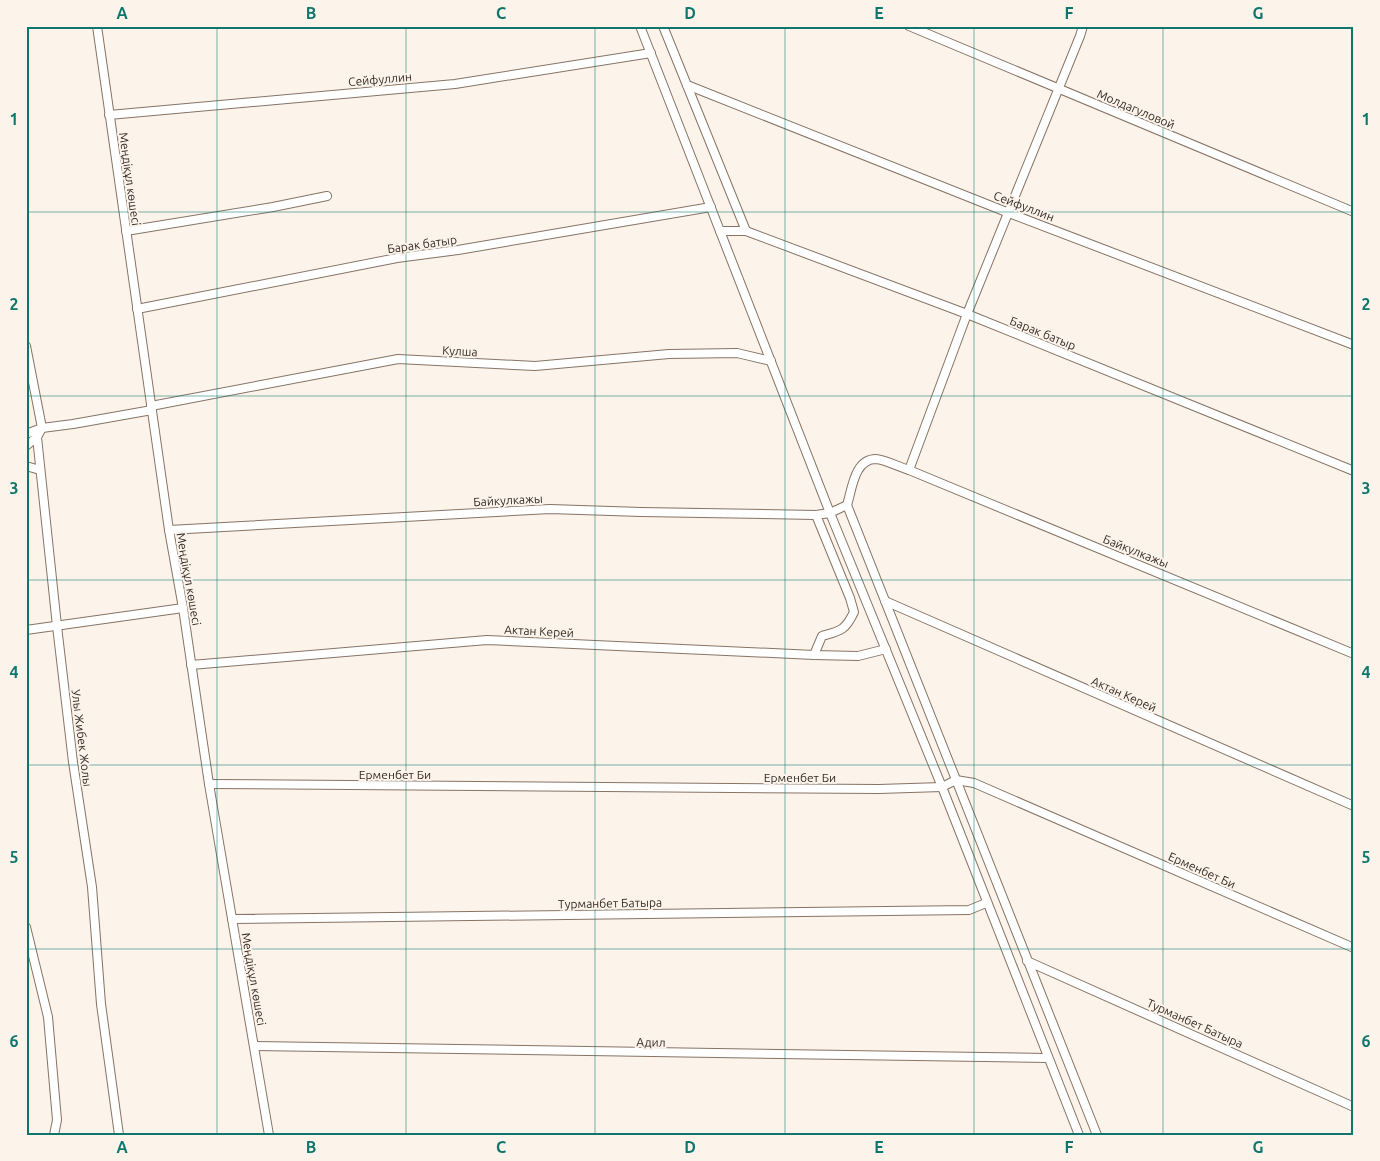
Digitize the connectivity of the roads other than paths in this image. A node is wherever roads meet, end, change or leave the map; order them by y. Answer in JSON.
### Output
{"nodes":[{"id":1,"x":97,"y":26,"type":"edge"},
{"id":2,"x":640,"y":26,"type":"edge"},
{"id":3,"x":663,"y":26,"type":"edge"},
{"id":4,"x":909,"y":26,"type":"edge"},
{"id":5,"x":1083,"y":26,"type":"edge"},
{"id":6,"x":651,"y":53,"type":"junction"},
{"id":7,"x":687,"y":85,"type":"junction"},
{"id":8,"x":1059,"y":90,"type":"junction"},
{"id":9,"x":110,"y":115,"type":"junction"},
{"id":10,"x":327,"y":196,"type":"dead end"},
{"id":11,"x":711,"y":207,"type":"junction"},
{"id":12,"x":1009,"y":212,"type":"junction"},
{"id":13,"x":1354,"y":212,"type":"edge"},
{"id":14,"x":126,"y":231,"type":"junction"},
{"id":15,"x":720,"y":231,"type":"junction"},
{"id":16,"x":746,"y":231,"type":"junction"},
{"id":17,"x":137,"y":309,"type":"junction"},
{"id":18,"x":967,"y":314,"type":"junction"},
{"id":19,"x":1354,"y":345,"type":"edge"},
{"id":20,"x":26,"y":346,"type":"edge"},
{"id":21,"x":771,"y":361,"type":"junction"},
{"id":22,"x":152,"y":408,"type":"junction"},
{"id":23,"x":42,"y":428,"type":"junction"},
{"id":24,"x":26,"y":434,"type":"edge"},
{"id":25,"x":37,"y":438,"type":"junction"},
{"id":26,"x":26,"y":446,"type":"edge"},
{"id":27,"x":26,"y":466,"type":"edge"},
{"id":28,"x":40,"y":470,"type":"junction"},
{"id":29,"x":909,"y":470,"type":"junction"},
{"id":30,"x":1354,"y":471,"type":"edge"},
{"id":31,"x":847,"y":505,"type":"junction"},
{"id":32,"x":830,"y":513,"type":"junction"},
{"id":33,"x":816,"y":515,"type":"junction"},
{"id":34,"x":169,"y":530,"type":"junction"},
{"id":35,"x":885,"y":601,"type":"junction"},
{"id":36,"x":183,"y":608,"type":"junction"},
{"id":37,"x":57,"y":626,"type":"junction"},
{"id":38,"x":26,"y":630,"type":"edge"},
{"id":39,"x":886,"y":650,"type":"junction"},
{"id":40,"x":1354,"y":654,"type":"edge"},
{"id":41,"x":814,"y":655,"type":"junction"},
{"id":42,"x":192,"y":665,"type":"junction"},
{"id":43,"x":956,"y":780,"type":"junction"},
{"id":44,"x":209,"y":784,"type":"junction"},
{"id":45,"x":942,"y":786,"type":"junction"},
{"id":46,"x":1354,"y":806,"type":"edge"},
{"id":47,"x":986,"y":903,"type":"junction"},
{"id":48,"x":232,"y":919,"type":"junction"},
{"id":49,"x":26,"y":927,"type":"edge"},
{"id":50,"x":1354,"y":948,"type":"edge"},
{"id":51,"x":1028,"y":961,"type":"junction"},
{"id":52,"x":254,"y":1046,"type":"junction"},
{"id":53,"x":1048,"y":1058,"type":"junction"},
{"id":54,"x":1354,"y":1106,"type":"edge"},
{"id":55,"x":54,"y":1135,"type":"edge"},
{"id":56,"x":119,"y":1135,"type":"edge"},
{"id":57,"x":269,"y":1135,"type":"edge"},
{"id":58,"x":1079,"y":1135,"type":"edge"},
{"id":59,"x":1097,"y":1135,"type":"edge"}],
"edges":[{"from":1,"to":9,"type":"street","name":"Меңдіқұл көшесі"},
{"from":2,"to":6,"type":"street"},
{"from":3,"to":7,"type":"street"},
{"from":4,"to":8,"type":"street","name":"Молдагуловой"},
{"from":5,"to":8,"type":"street"},
{"from":6,"to":9,"type":"street","name":"Сейфуллин"},
{"from":6,"to":11,"type":"street"},
{"from":7,"to":12,"type":"street","name":"Сейфуллин"},
{"from":7,"to":16,"type":"street"},
{"from":8,"to":12,"type":"street"},
{"from":8,"to":13,"type":"street","name":"Молдагуловой"},
{"from":9,"to":14,"type":"street","name":"Меңдіқұл көшесі"},
{"from":10,"to":14,"type":"street"},
{"from":11,"to":15,"type":"street"},
{"from":11,"to":17,"type":"street","name":"Барак батыр"},
{"from":12,"to":18,"type":"street"},
{"from":12,"to":19,"type":"street","name":"Сейфуллин"},
{"from":14,"to":17,"type":"street","name":"Меңдіқұл көшесі"},
{"from":15,"to":16,"type":"street","name":"Барак батыр"},
{"from":15,"to":21,"type":"street"},
{"from":16,"to":18,"type":"street","name":"Барак батыр"},
{"from":17,"to":22,"type":"street","name":"Меңдіқұл көшесі"},
{"from":18,"to":29,"type":"street"},
{"from":18,"to":30,"type":"street","name":"Барак батыр"},
{"from":20,"to":23,"type":"street"},
{"from":21,"to":22,"type":"street","name":"Кулша"},
{"from":21,"to":32,"type":"street"},
{"from":22,"to":23,"type":"street","name":"Кулша"},
{"from":22,"to":34,"type":"street","name":"Меңдіқұл көшесі"},
{"from":23,"to":24,"type":"street","name":"Кулша"},
{"from":23,"to":25,"type":"street"},
{"from":25,"to":26,"type":"street"},
{"from":25,"to":28,"type":"street","name":"Улы Жибек Жолы"},
{"from":27,"to":28,"type":"street"},
{"from":28,"to":37,"type":"street","name":"Улы Жибек Жолы"},
{"from":29,"to":31,"type":"street","name":"Байкулкажы"},
{"from":29,"to":40,"type":"street","name":"Байкулкажы"},
{"from":31,"to":32,"type":"street","name":"Байкулкажы"},
{"from":31,"to":35,"type":"street"},
{"from":32,"to":33,"type":"street","name":"Байкулкажы"},
{"from":32,"to":39,"type":"street"},
{"from":33,"to":34,"type":"street","name":"Байкулкажы"},
{"from":33,"to":41,"type":"street"},
{"from":34,"to":36,"type":"street","name":"Меңдіқұл көшесі"},
{"from":35,"to":43,"type":"street"},
{"from":35,"to":46,"type":"street","name":"Актан Керей"},
{"from":36,"to":37,"type":"street"},
{"from":36,"to":42,"type":"street","name":"Меңдіқұл көшесі"},
{"from":37,"to":38,"type":"street"},
{"from":37,"to":56,"type":"street","name":"Улы Жибек Жолы"},
{"from":39,"to":41,"type":"street","name":"Актан Керей"},
{"from":39,"to":45,"type":"street"},
{"from":41,"to":42,"type":"street","name":"Актан Керей"},
{"from":42,"to":44,"type":"street","name":"Меңдіқұл көшесі"},
{"from":43,"to":45,"type":"street","name":"Ерменбет Би"},
{"from":43,"to":50,"type":"street","name":"Ерменбет Би"},
{"from":43,"to":51,"type":"street"},
{"from":44,"to":45,"type":"street","name":"Ерменбет Би"},
{"from":44,"to":48,"type":"street","name":"Меңдіқұл көшесі"},
{"from":45,"to":47,"type":"street"},
{"from":47,"to":48,"type":"street","name":"Турманбет Батыра"},
{"from":47,"to":53,"type":"street"},
{"from":48,"to":52,"type":"street","name":"Меңдіқұл көшесі"},
{"from":49,"to":55,"type":"street"},
{"from":51,"to":54,"type":"street","name":"Турманбет Батыра"},
{"from":51,"to":59,"type":"street"},
{"from":52,"to":53,"type":"street","name":"Адил"},
{"from":52,"to":57,"type":"street","name":"Меңдіқұл көшесі"},
{"from":53,"to":58,"type":"street"}]}
